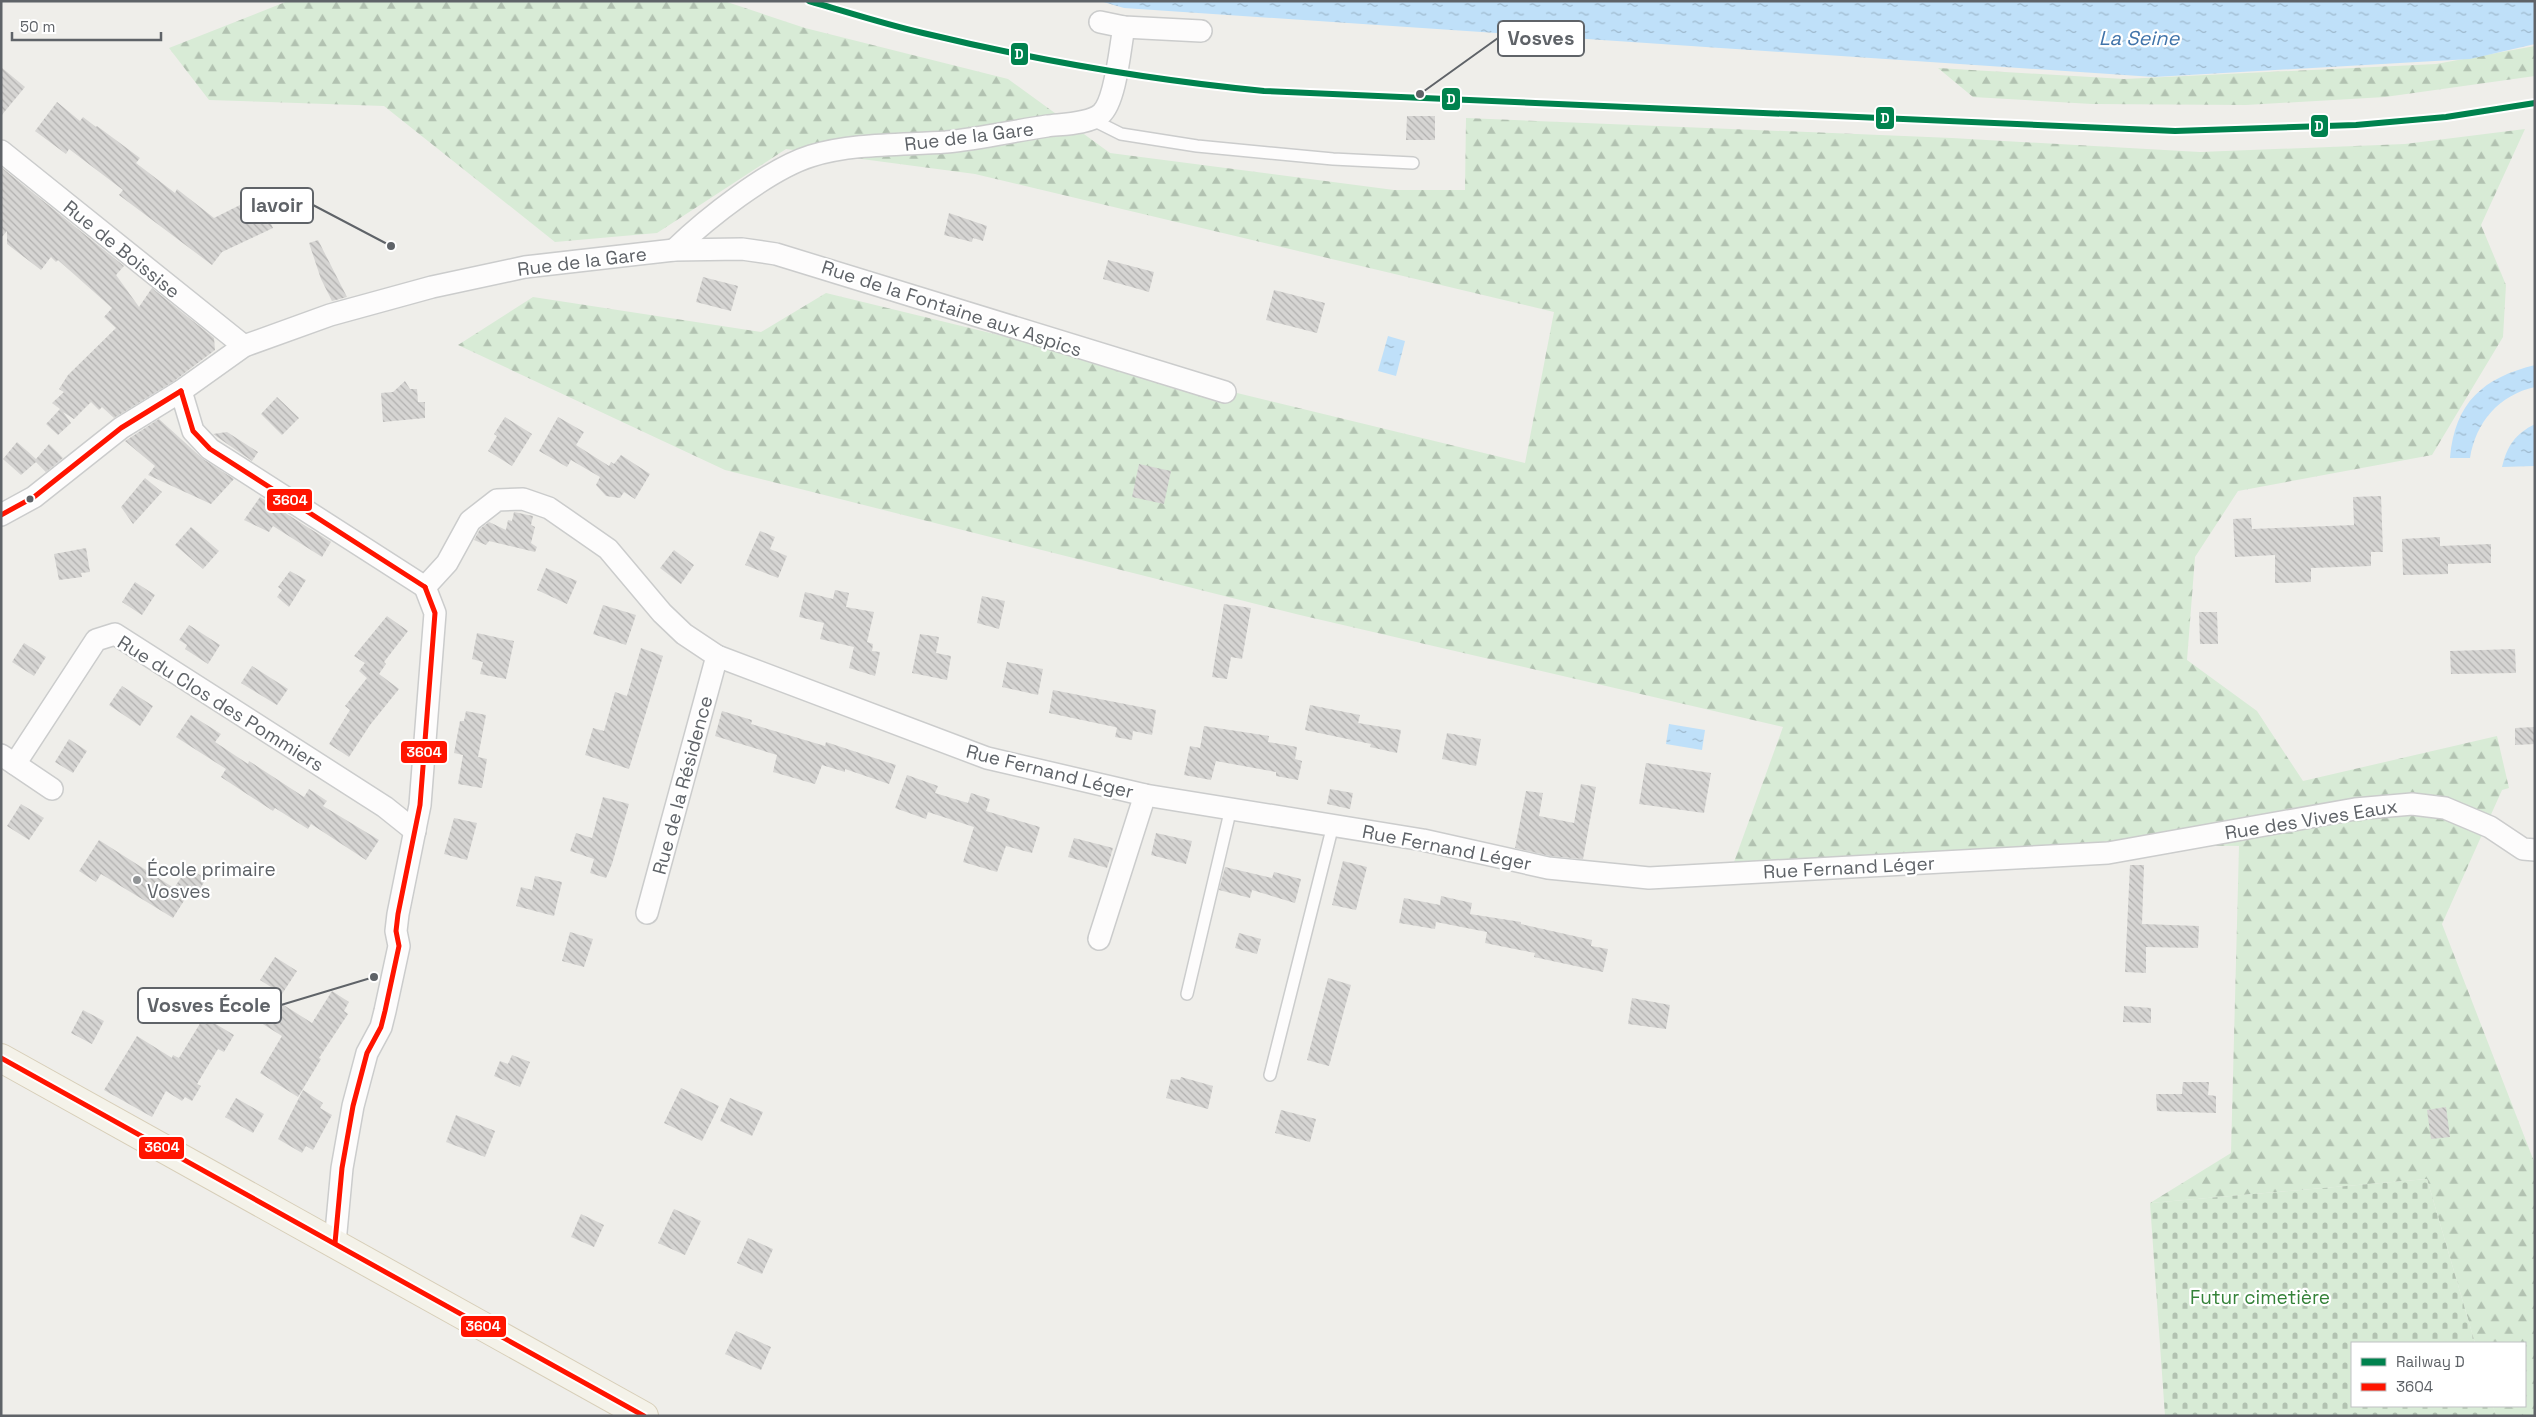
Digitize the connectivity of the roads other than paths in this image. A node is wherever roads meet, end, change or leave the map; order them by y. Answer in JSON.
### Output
{"nodes":[{"id":1,"x":1100,"y":22,"type":"dead end"},
{"id":2,"x":1124,"y":27,"type":"junction"},
{"id":3,"x":1201,"y":32,"type":"dead end"},
{"id":4,"x":1091,"y":119,"type":"junction"},
{"id":5,"x":1,"y":151,"type":"edge"},
{"id":6,"x":1413,"y":164,"type":"dead end"},
{"id":7,"x":674,"y":250,"type":"junction"},
{"id":8,"x":244,"y":346,"type":"junction"},
{"id":9,"x":181,"y":391,"type":"junction"},
{"id":10,"x":1225,"y":392,"type":"dead end"},
{"id":11,"x":1,"y":515,"type":"edge"},
{"id":12,"x":425,"y":587,"type":"junction"},
{"id":13,"x":717,"y":656,"type":"junction"},
{"id":14,"x":8,"y":760,"type":"edge"},
{"id":15,"x":52,"y":789,"type":"dead end"},
{"id":16,"x":1145,"y":795,"type":"junction"},
{"id":17,"x":1231,"y":808,"type":"junction"},
{"id":18,"x":1333,"y":825,"type":"junction"},
{"id":19,"x":416,"y":831,"type":"junction"},
{"id":20,"x":2535,"y":850,"type":"edge"},
{"id":21,"x":2108,"y":853,"type":"joint"},
{"id":22,"x":647,"y":913,"type":"dead end"},
{"id":23,"x":1099,"y":939,"type":"dead end"},
{"id":24,"x":1186,"y":994,"type":"dead end"},
{"id":25,"x":1,"y":1058,"type":"edge"},
{"id":26,"x":1270,"y":1076,"type":"dead end"},
{"id":27,"x":334,"y":1243,"type":"junction"},
{"id":28,"x":644,"y":1416,"type":"edge"}],
"edges":[{"from":1,"to":2,"type":"street"},
{"from":2,"to":3,"type":"street"},
{"from":2,"to":4,"type":"street"},
{"from":4,"to":6,"type":"lane"},
{"from":4,"to":7,"type":"street","name":"Rue de la Gare"},
{"from":5,"to":8,"type":"street","name":"Rue de Boissise"},
{"from":7,"to":8,"type":"street","name":"Rue de la Gare"},
{"from":7,"to":10,"type":"street","name":"Rue de la Fontaine aux Aspics"},
{"from":8,"to":9,"type":"street","name":"Rue de la Gare"},
{"from":9,"to":11,"type":"street","name":"Rue de la Gare"},
{"from":9,"to":12,"type":"street"},
{"from":12,"to":13,"type":"street","name":"Rue Fernand Léger"},
{"from":12,"to":19,"type":"street"},
{"from":13,"to":16,"type":"street","name":"Rue Fernand Léger"},
{"from":13,"to":22,"type":"street","name":"Rue de la Résidence"},
{"from":14,"to":15,"type":"street","name":"Rue du Clos des Pommiers"},
{"from":14,"to":19,"type":"street","name":"Rue du Clos des Pommiers"},
{"from":16,"to":17,"type":"street","name":"Rue Fernand Léger"},
{"from":16,"to":23,"type":"street"},
{"from":17,"to":18,"type":"street","name":"Rue Fernand Léger"},
{"from":17,"to":24,"type":"lane"},
{"from":18,"to":21,"type":"street","name":"Rue Fernand Léger"},
{"from":18,"to":26,"type":"lane"},
{"from":19,"to":27,"type":"street"},
{"from":20,"to":21,"type":"street","name":"Rue des Vives Eaux"},
{"from":25,"to":27,"type":"main road"},
{"from":27,"to":28,"type":"main road"}]}
